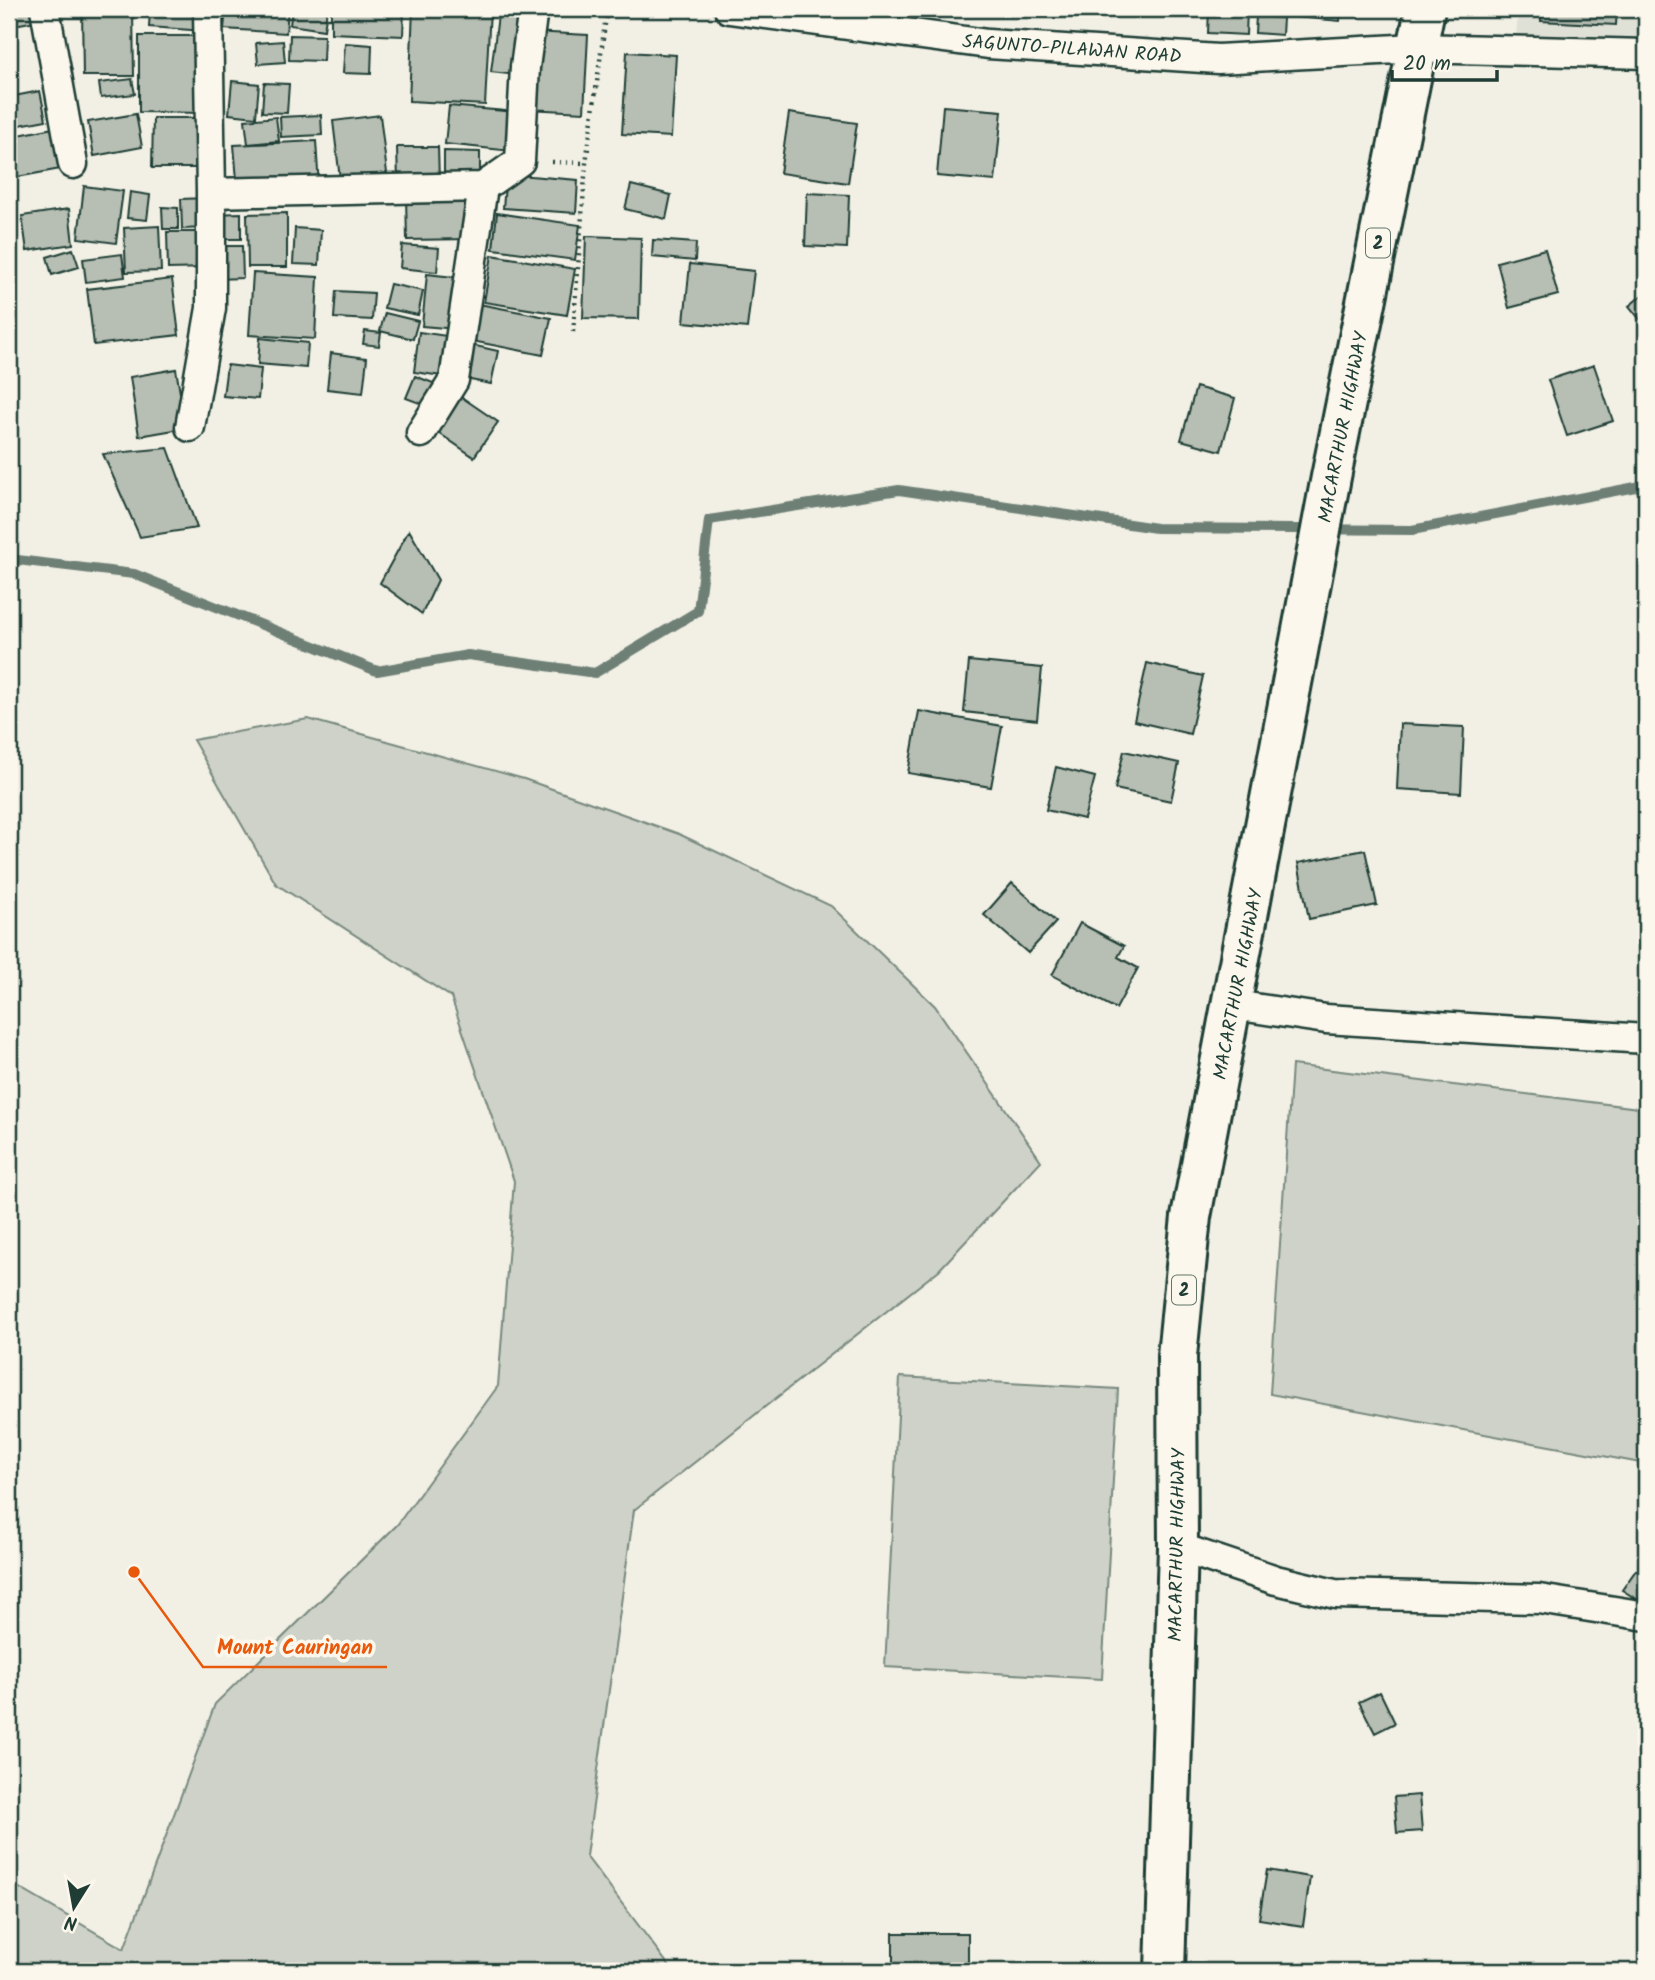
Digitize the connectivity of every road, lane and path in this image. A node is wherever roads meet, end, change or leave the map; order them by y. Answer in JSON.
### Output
{"nodes":[{"id":1,"x":45,"y":9,"type":"edge"},
{"id":2,"x":208,"y":9,"type":"edge"},
{"id":3,"x":533,"y":9,"type":"edge"},
{"id":4,"x":607,"y":9,"type":"edge"},
{"id":5,"x":729,"y":9,"type":"edge"},
{"id":6,"x":1425,"y":9,"type":"edge"},
{"id":7,"x":1416,"y":48,"type":"junction"},
{"id":8,"x":1646,"y":54,"type":"edge"},
{"id":9,"x":73,"y":164,"type":"dead end"},
{"id":10,"x":483,"y":187,"type":"junction"},
{"id":11,"x":211,"y":192,"type":"junction"},
{"id":12,"x":573,"y":332,"type":"dead end"},
{"id":13,"x":190,"y":427,"type":"dead end"},
{"id":14,"x":421,"y":433,"type":"dead end"},
{"id":15,"x":1234,"y":1005,"type":"junction"},
{"id":16,"x":1646,"y":1039,"type":"edge"},
{"id":17,"x":1178,"y":1547,"type":"junction"},
{"id":18,"x":1646,"y":1616,"type":"edge"},
{"id":19,"x":1165,"y":1971,"type":"edge"}],
"edges":[{"from":1,"to":9,"type":"street"},
{"from":2,"to":11,"type":"street"},
{"from":3,"to":10,"type":"street"},
{"from":4,"to":12,"type":"path"},
{"from":5,"to":7,"type":"street","name":"SAGUNTO-PILAWAN ROAD"},
{"from":6,"to":7,"type":"highway","name":"MACARTHUR HIGHWAY","number":"2"},
{"from":7,"to":8,"type":"street","name":"SAGUNTO-PILAWAN ROAD"},
{"from":7,"to":15,"type":"highway","name":"MACARTHUR HIGHWAY","number":"2"},
{"from":10,"to":11,"type":"street"},
{"from":10,"to":14,"type":"street"},
{"from":11,"to":13,"type":"street"},
{"from":15,"to":16,"type":"street"},
{"from":15,"to":17,"type":"highway","name":"MACARTHUR HIGHWAY","number":"2"},
{"from":17,"to":18,"type":"street"},
{"from":17,"to":19,"type":"highway","name":"MACARTHUR HIGHWAY","number":"2"}]}
